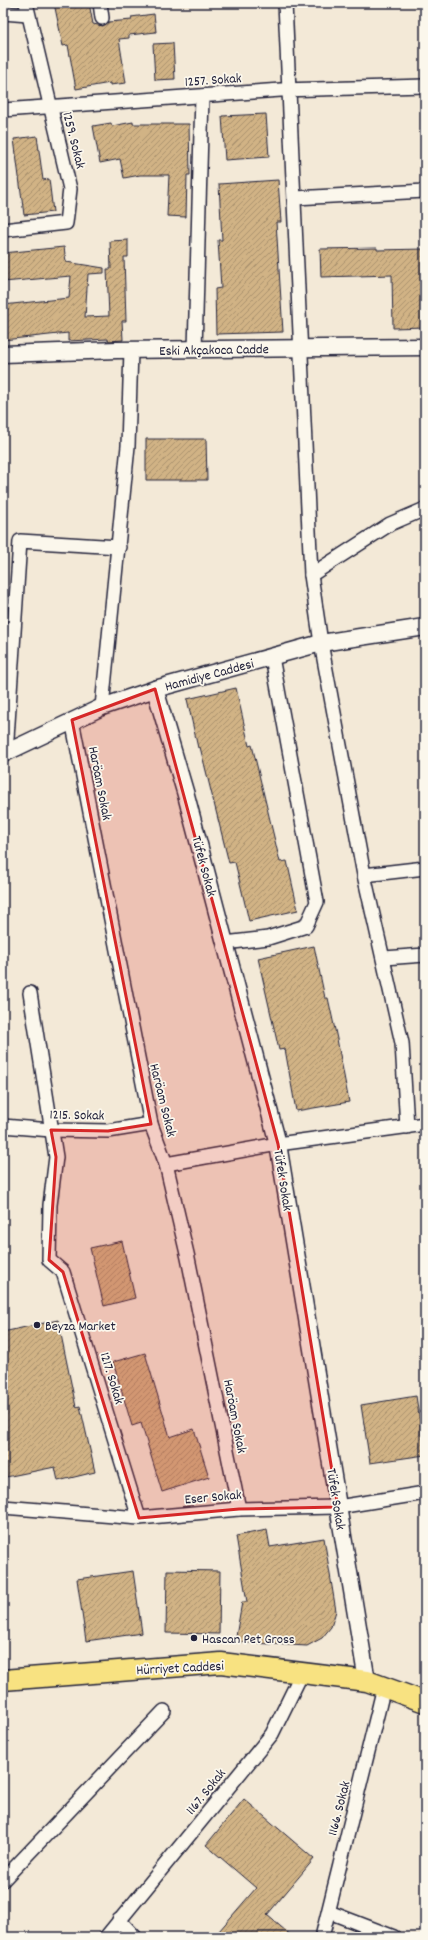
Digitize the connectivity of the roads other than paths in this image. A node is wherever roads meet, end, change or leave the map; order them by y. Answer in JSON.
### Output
{"nodes":[{"id":1,"x":100,"y":3,"type":"edge"},
{"id":2,"x":285,"y":3,"type":"edge"},
{"id":3,"x":27,"y":9,"type":"edge"},
{"id":4,"x":3,"y":12,"type":"edge"},
{"id":5,"x":102,"y":18,"type":"dead end"},
{"id":6,"x":425,"y":86,"type":"edge"},
{"id":7,"x":290,"y":90,"type":"junction"},
{"id":8,"x":202,"y":96,"type":"junction"},
{"id":9,"x":50,"y":106,"type":"junction"},
{"id":10,"x":3,"y":110,"type":"edge"},
{"id":11,"x":425,"y":191,"type":"edge"},
{"id":12,"x":295,"y":198,"type":"junction"},
{"id":13,"x":3,"y":230,"type":"edge"},
{"id":14,"x":425,"y":347,"type":"edge"},
{"id":15,"x":301,"y":348,"type":"junction"},
{"id":16,"x":131,"y":350,"type":"junction"},
{"id":17,"x":195,"y":350,"type":"junction"},
{"id":18,"x":3,"y":354,"type":"edge"},
{"id":19,"x":425,"y":509,"type":"edge"},
{"id":20,"x":119,"y":547,"type":"junction"},
{"id":21,"x":311,"y":575,"type":"junction"},
{"id":22,"x":425,"y":627,"type":"edge"},
{"id":23,"x":321,"y":643,"type":"junction"},
{"id":24,"x":272,"y":656,"type":"junction"},
{"id":25,"x":155,"y":689,"type":"junction"},
{"id":26,"x":102,"y":707,"type":"junction"},
{"id":27,"x":72,"y":720,"type":"junction"},
{"id":28,"x":4,"y":754,"type":"edge"},
{"id":29,"x":425,"y":868,"type":"edge"},
{"id":30,"x":364,"y":875,"type":"junction"},
{"id":31,"x":225,"y":943,"type":"junction"},
{"id":32,"x":425,"y":955,"type":"edge"},
{"id":33,"x":384,"y":958,"type":"junction"},
{"id":34,"x":30,"y":993,"type":"dead end"},
{"id":35,"x":151,"y":1124,"type":"junction"},
{"id":36,"x":425,"y":1124,"type":"edge"},
{"id":37,"x":3,"y":1126,"type":"edge"},
{"id":38,"x":407,"y":1127,"type":"junction"},
{"id":39,"x":51,"y":1130,"type":"junction"},
{"id":40,"x":278,"y":1144,"type":"junction"},
{"id":41,"x":166,"y":1164,"type":"junction"},
{"id":42,"x":425,"y":1493,"type":"edge"},
{"id":43,"x":3,"y":1506,"type":"edge"},
{"id":44,"x":338,"y":1506,"type":"junction"},
{"id":45,"x":238,"y":1509,"type":"junction"},
{"id":46,"x":139,"y":1518,"type":"junction"},
{"id":47,"x":302,"y":1673,"type":"junction"},
{"id":48,"x":3,"y":1680,"type":"edge"},
{"id":49,"x":375,"y":1684,"type":"junction"},
{"id":50,"x":425,"y":1702,"type":"edge"},
{"id":51,"x":164,"y":1711,"type":"dead end"},
{"id":52,"x":3,"y":1880,"type":"edge"},
{"id":53,"x":329,"y":1912,"type":"junction"},
{"id":54,"x":119,"y":1920,"type":"junction"},
{"id":55,"x":106,"y":1937,"type":"edge"},
{"id":56,"x":135,"y":1937,"type":"edge"},
{"id":57,"x":322,"y":1937,"type":"edge"},
{"id":58,"x":394,"y":1937,"type":"edge"}],
"edges":[{"from":1,"to":5,"type":"street"},
{"from":2,"to":7,"type":"street"},
{"from":3,"to":4,"type":"street"},
{"from":3,"to":9,"type":"street","name":"1259. Sokak"},
{"from":6,"to":7,"type":"street","name":"1257. Sokak"},
{"from":7,"to":8,"type":"street","name":"1257. Sokak"},
{"from":7,"to":12,"type":"street"},
{"from":8,"to":9,"type":"street","name":"1257. Sokak"},
{"from":8,"to":17,"type":"street"},
{"from":9,"to":10,"type":"street","name":"1257. Sokak"},
{"from":9,"to":13,"type":"street","name":"1259. Sokak"},
{"from":11,"to":12,"type":"street"},
{"from":12,"to":15,"type":"street"},
{"from":14,"to":15,"type":"street","name":"Eski Akçakoca Cadde"},
{"from":15,"to":17,"type":"street","name":"Eski Akçakoca Cadde"},
{"from":15,"to":21,"type":"street"},
{"from":16,"to":17,"type":"street","name":"Eski Akçakoca Cadde"},
{"from":16,"to":18,"type":"street","name":"Eski Akçakoca Cadde"},
{"from":16,"to":20,"type":"street"},
{"from":19,"to":21,"type":"street"},
{"from":20,"to":26,"type":"street"},
{"from":20,"to":28,"type":"street"},
{"from":21,"to":23,"type":"street"},
{"from":22,"to":23,"type":"street","name":"Hamidiye Caddesi"},
{"from":23,"to":24,"type":"street","name":"Hamidiye Caddesi"},
{"from":23,"to":30,"type":"street"},
{"from":24,"to":25,"type":"street","name":"Hamidiye Caddesi"},
{"from":24,"to":31,"type":"street"},
{"from":25,"to":26,"type":"street","name":"Hamidiye Caddesi"},
{"from":25,"to":31,"type":"street","name":"Tüfek Sokak"},
{"from":26,"to":27,"type":"street","name":"Hamidiye Caddesi"},
{"from":27,"to":28,"type":"street","name":"Hamidiye Caddesi"},
{"from":27,"to":35,"type":"street","name":"Haröam Sokak"},
{"from":29,"to":30,"type":"street"},
{"from":30,"to":33,"type":"street"},
{"from":31,"to":40,"type":"street","name":"Tüfek Sokak"},
{"from":32,"to":33,"type":"street"},
{"from":33,"to":38,"type":"street"},
{"from":34,"to":39,"type":"street"},
{"from":35,"to":39,"type":"street","name":"1215. Sokak"},
{"from":35,"to":41,"type":"street","name":"Haröam Sokak"},
{"from":36,"to":38,"type":"street"},
{"from":37,"to":39,"type":"street","name":"1215. Sokak"},
{"from":38,"to":40,"type":"street"},
{"from":39,"to":46,"type":"street","name":"1217. Sokak"},
{"from":40,"to":41,"type":"street"},
{"from":40,"to":44,"type":"street","name":"Tüfek Sokak"},
{"from":41,"to":45,"type":"street","name":"Haröam Sokak"},
{"from":42,"to":44,"type":"street","name":"Eser Sokak"},
{"from":43,"to":46,"type":"street","name":"Eser Sokak"},
{"from":44,"to":45,"type":"street","name":"Eser Sokak"},
{"from":44,"to":49,"type":"street","name":"Tüfek Sokak"},
{"from":45,"to":46,"type":"street","name":"Eser Sokak"},
{"from":47,"to":48,"type":"main road","name":"Hürriyet Caddesi"},
{"from":47,"to":49,"type":"main road","name":"Hürriyet Caddesi"},
{"from":47,"to":54,"type":"street","name":"1167. Sokak"},
{"from":49,"to":50,"type":"main road","name":"Hürriyet Caddesi"},
{"from":49,"to":53,"type":"street","name":"1166. Sokak"},
{"from":51,"to":52,"type":"street"},
{"from":53,"to":57,"type":"street","name":"1166. Sokak"},
{"from":53,"to":58,"type":"street"},
{"from":54,"to":55,"type":"street","name":"1167. Sokak"},
{"from":54,"to":56,"type":"street"}]}
